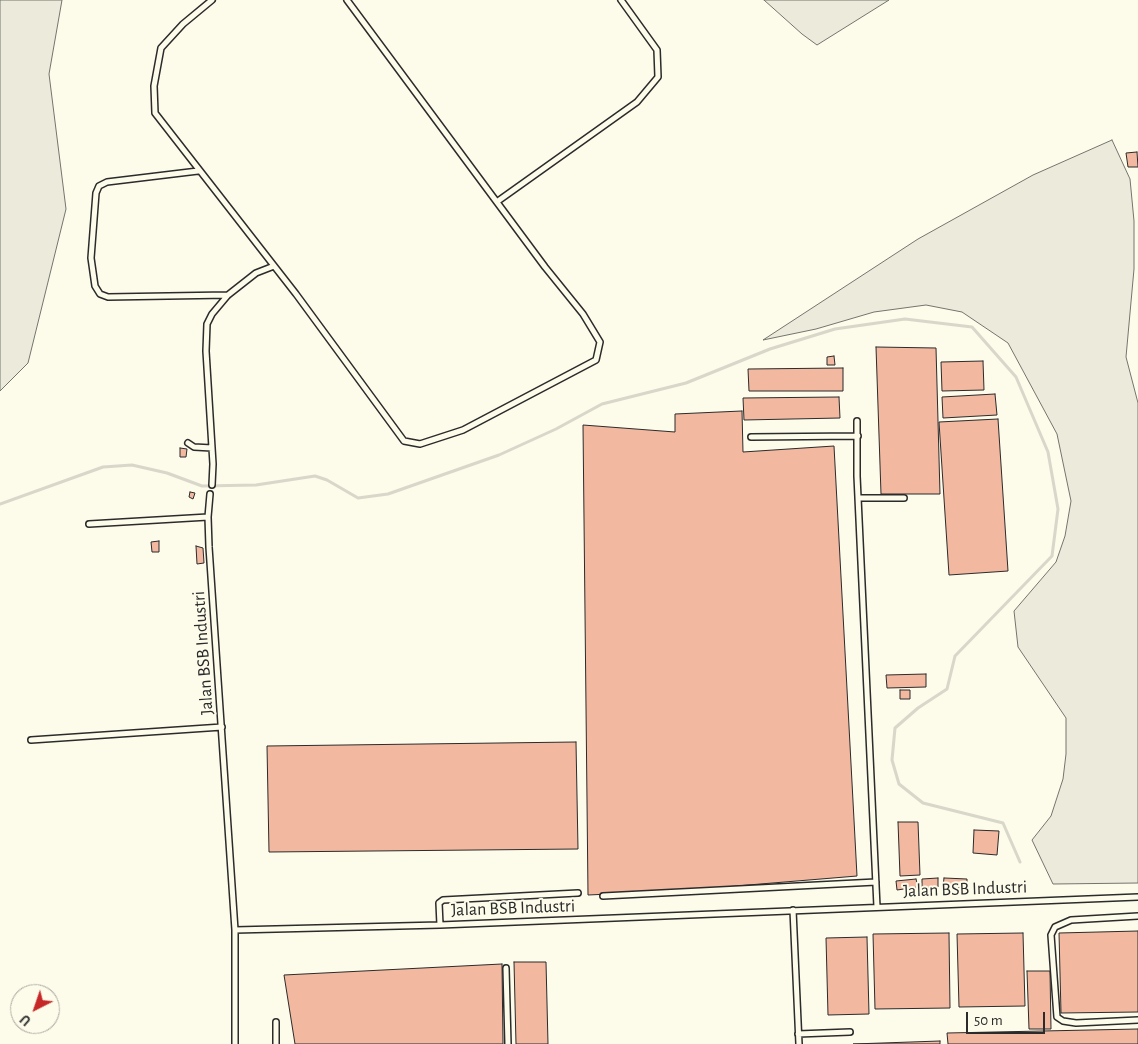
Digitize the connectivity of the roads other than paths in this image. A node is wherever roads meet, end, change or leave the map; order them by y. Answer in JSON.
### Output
{"nodes":[{"id":1,"x":212,"y":0,"type":"edge"},
{"id":2,"x":347,"y":0,"type":"edge"},
{"id":3,"x":621,"y":0,"type":"edge"},
{"id":4,"x":198,"y":171,"type":"junction"},
{"id":5,"x":498,"y":201,"type":"junction"},
{"id":6,"x":274,"y":266,"type":"junction"},
{"id":7,"x":228,"y":294,"type":"junction"},
{"id":8,"x":857,"y":422,"type":"dead end"},
{"id":9,"x":858,"y":436,"type":"junction"},
{"id":10,"x":750,"y":437,"type":"dead end"},
{"id":11,"x":188,"y":443,"type":"dead end"},
{"id":12,"x":212,"y":448,"type":"junction"},
{"id":13,"x":212,"y":485,"type":"dead end"},
{"id":14,"x":210,"y":494,"type":"dead end"},
{"id":15,"x":859,"y":498,"type":"junction"},
{"id":16,"x":904,"y":498,"type":"dead end"},
{"id":17,"x":208,"y":517,"type":"junction"},
{"id":18,"x":89,"y":524,"type":"dead end"},
{"id":19,"x":222,"y":727,"type":"junction"},
{"id":20,"x":31,"y":740,"type":"dead end"},
{"id":21,"x":876,"y":882,"type":"junction"},
{"id":22,"x":578,"y":893,"type":"dead end"},
{"id":23,"x":603,"y":896,"type":"dead end"},
{"id":24,"x":1138,"y":896,"type":"edge"},
{"id":25,"x":877,"y":907,"type":"junction"},
{"id":26,"x":792,"y":910,"type":"junction"},
{"id":27,"x":1138,"y":916,"type":"edge"},
{"id":28,"x":440,"y":925,"type":"junction"},
{"id":29,"x":235,"y":930,"type":"junction"},
{"id":30,"x":506,"y":968,"type":"dead end"},
{"id":31,"x":1138,"y":1020,"type":"edge"},
{"id":32,"x":276,"y":1022,"type":"dead end"},
{"id":33,"x":850,"y":1032,"type":"dead end"},
{"id":34,"x":798,"y":1034,"type":"junction"},
{"id":35,"x":235,"y":1044,"type":"edge"},
{"id":36,"x":276,"y":1044,"type":"edge"},
{"id":37,"x":508,"y":1044,"type":"edge"},
{"id":38,"x":798,"y":1044,"type":"edge"}],
"edges":[{"from":1,"to":4,"type":"lane"},
{"from":2,"to":5,"type":"lane"},
{"from":3,"to":5,"type":"lane"},
{"from":4,"to":6,"type":"lane"},
{"from":4,"to":7,"type":"lane"},
{"from":5,"to":6,"type":"lane"},
{"from":6,"to":7,"type":"lane"},
{"from":7,"to":12,"type":"lane"},
{"from":8,"to":9,"type":"lane"},
{"from":9,"to":10,"type":"lane"},
{"from":9,"to":15,"type":"lane"},
{"from":11,"to":12,"type":"lane"},
{"from":12,"to":13,"type":"lane"},
{"from":14,"to":17,"type":"lane","name":"Jalan BSB Industri"},
{"from":15,"to":16,"type":"lane"},
{"from":15,"to":21,"type":"lane"},
{"from":17,"to":18,"type":"lane"},
{"from":17,"to":19,"type":"lane","name":"Jalan BSB Industri"},
{"from":19,"to":20,"type":"lane"},
{"from":19,"to":29,"type":"lane","name":"Jalan BSB Industri"},
{"from":21,"to":23,"type":"lane"},
{"from":21,"to":25,"type":"lane"},
{"from":22,"to":28,"type":"lane"},
{"from":24,"to":25,"type":"lane","name":"Jalan BSB Industri"},
{"from":25,"to":26,"type":"lane","name":"Jalan BSB Industri"},
{"from":26,"to":28,"type":"lane","name":"Jalan BSB Industri"},
{"from":26,"to":34,"type":"lane"},
{"from":27,"to":31,"type":"lane"},
{"from":28,"to":29,"type":"lane","name":"Jalan BSB Industri"},
{"from":29,"to":35,"type":"lane","name":"Jalan BSB Industri"},
{"from":30,"to":37,"type":"lane"},
{"from":32,"to":36,"type":"lane"},
{"from":33,"to":34,"type":"lane"},
{"from":34,"to":38,"type":"lane"}]}
